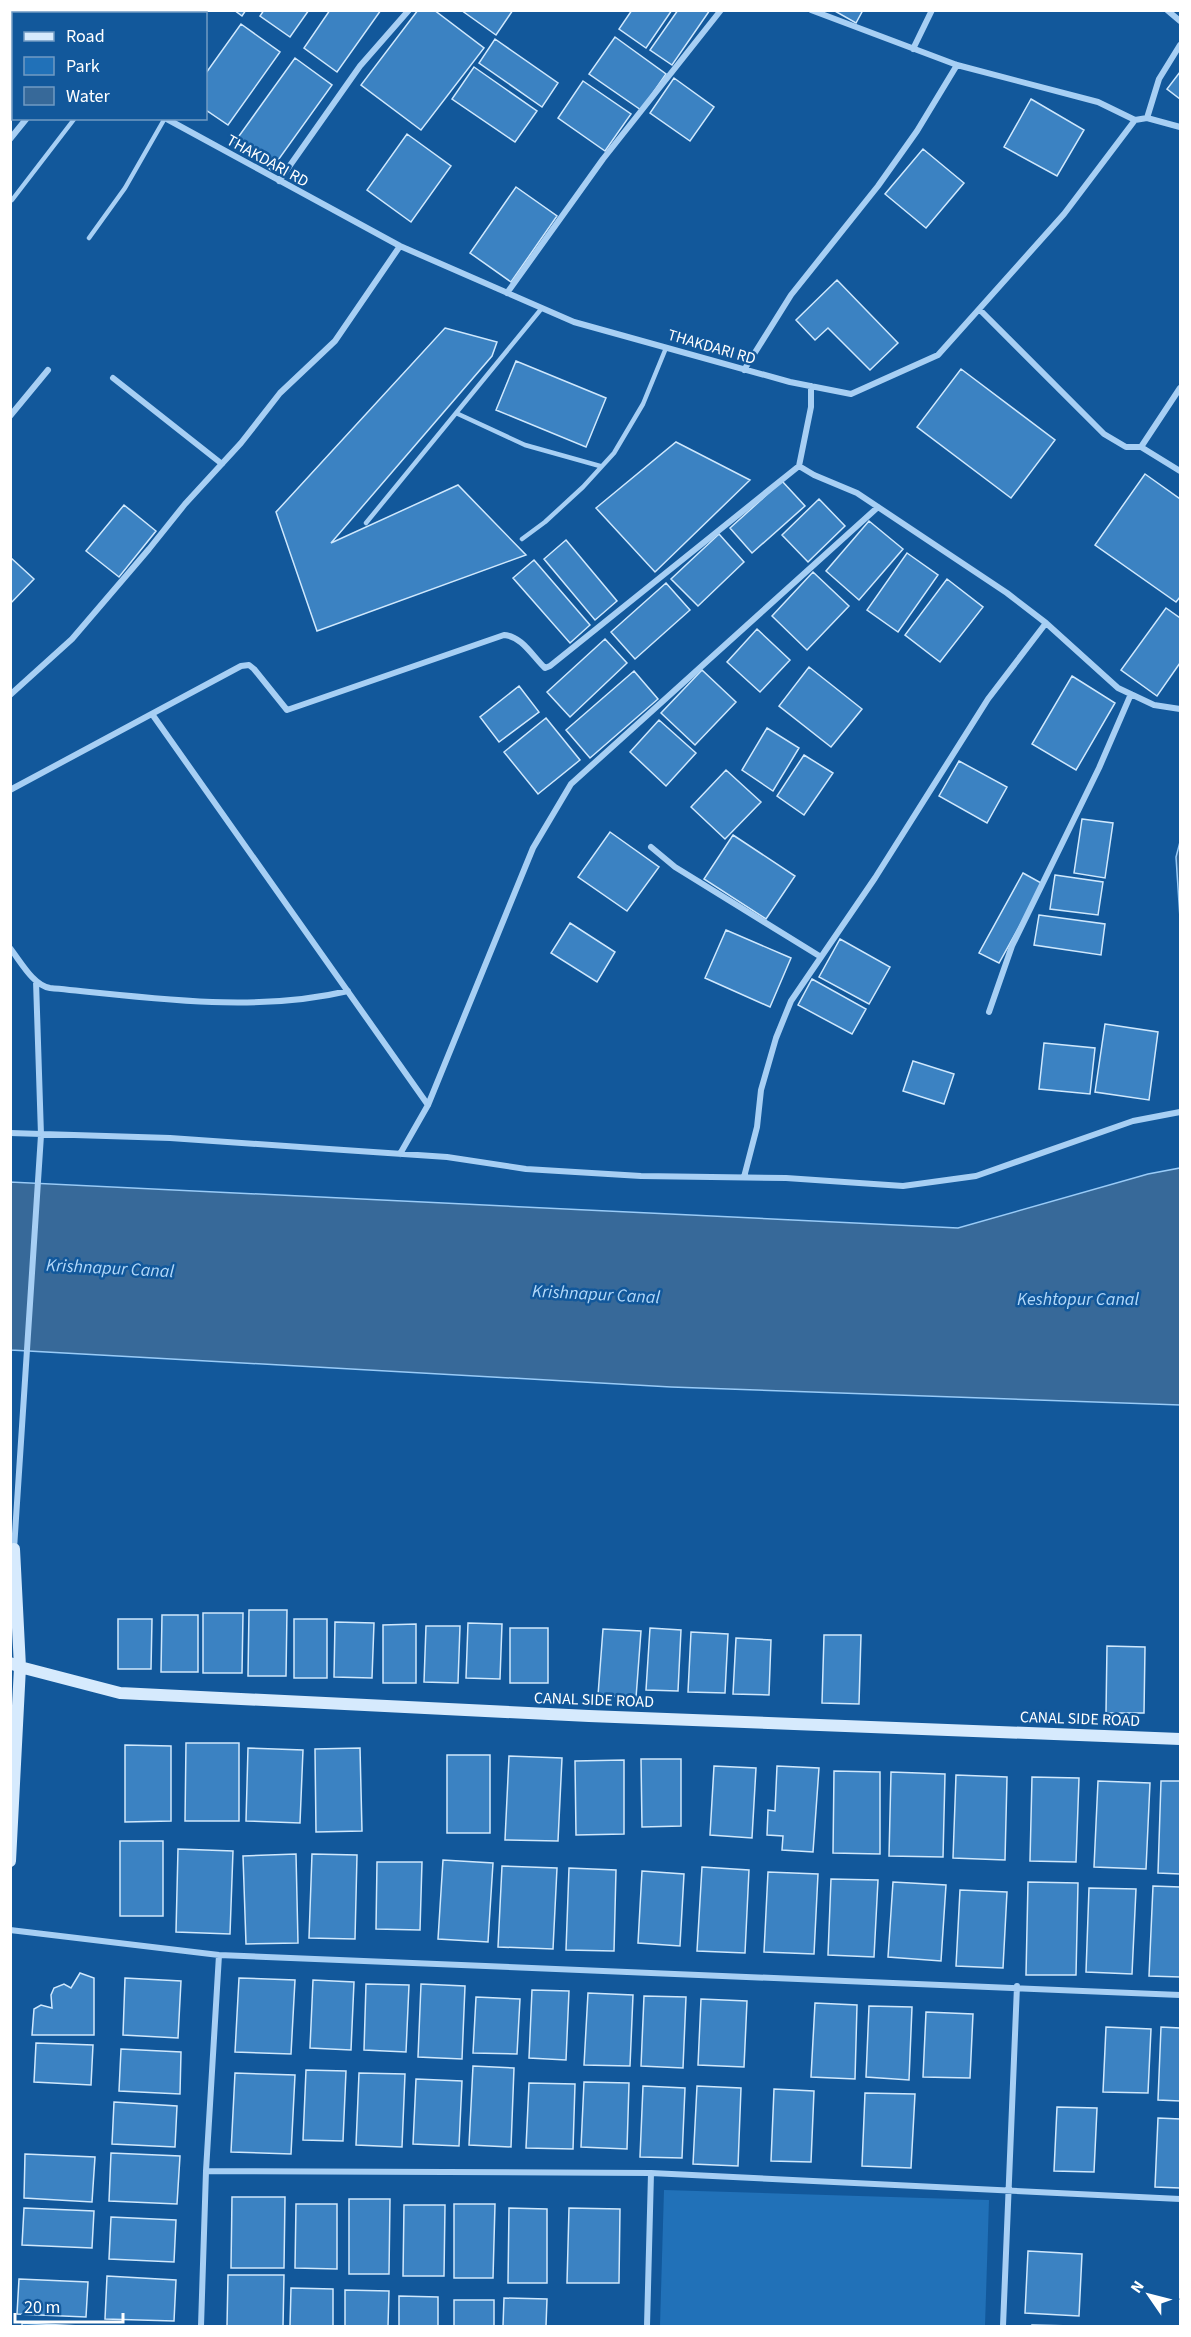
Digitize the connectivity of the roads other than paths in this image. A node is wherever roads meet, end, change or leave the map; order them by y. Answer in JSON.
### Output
{"nodes":[{"id":1,"x":409,"y":10,"type":"edge"},
{"id":2,"x":721,"y":10,"type":"edge"},
{"id":3,"x":810,"y":10,"type":"edge"},
{"id":4,"x":932,"y":10,"type":"edge"},
{"id":5,"x":1167,"y":10,"type":"edge"},
{"id":6,"x":1180,"y":21,"type":"edge"},
{"id":7,"x":1180,"y":45,"type":"edge"},
{"id":8,"x":913,"y":49,"type":"junction"},
{"id":9,"x":957,"y":65,"type":"junction"},
{"id":10,"x":1147,"y":118,"type":"junction"},
{"id":11,"x":25,"y":120,"type":"edge"},
{"id":12,"x":73,"y":120,"type":"edge"},
{"id":13,"x":164,"y":120,"type":"edge"},
{"id":14,"x":169,"y":120,"type":"edge"},
{"id":15,"x":1135,"y":120,"type":"junction"},
{"id":16,"x":1180,"y":127,"type":"edge"},
{"id":17,"x":10,"y":139,"type":"edge"},
{"id":18,"x":279,"y":181,"type":"junction"},
{"id":19,"x":12,"y":200,"type":"edge"},
{"id":20,"x":89,"y":238,"type":"dead end"},
{"id":21,"x":400,"y":246,"type":"junction"},
{"id":22,"x":507,"y":293,"type":"junction"},
{"id":23,"x":542,"y":308,"type":"junction"},
{"id":24,"x":979,"y":309,"type":"junction"},
{"id":25,"x":666,"y":348,"type":"junction"},
{"id":26,"x":744,"y":369,"type":"junction"},
{"id":27,"x":48,"y":370,"type":"dead end"},
{"id":28,"x":113,"y":378,"type":"dead end"},
{"id":29,"x":811,"y":386,"type":"junction"},
{"id":30,"x":1180,"y":388,"type":"edge"},
{"id":31,"x":456,"y":413,"type":"junction"},
{"id":32,"x":10,"y":417,"type":"edge"},
{"id":33,"x":1141,"y":447,"type":"junction"},
{"id":34,"x":222,"y":464,"type":"junction"},
{"id":35,"x":600,"y":466,"type":"junction"},
{"id":36,"x":799,"y":466,"type":"junction"},
{"id":37,"x":1180,"y":471,"type":"edge"},
{"id":38,"x":878,"y":507,"type":"junction"},
{"id":39,"x":366,"y":524,"type":"dead end"},
{"id":40,"x":522,"y":540,"type":"dead end"},
{"id":41,"x":1046,"y":623,"type":"junction"},
{"id":42,"x":1131,"y":694,"type":"junction"},
{"id":43,"x":10,"y":695,"type":"edge"},
{"id":44,"x":1180,"y":709,"type":"edge"},
{"id":45,"x":152,"y":714,"type":"junction"},
{"id":46,"x":10,"y":790,"type":"edge"},
{"id":47,"x":651,"y":847,"type":"dead end"},
{"id":48,"x":10,"y":948,"type":"edge"},
{"id":49,"x":821,"y":957,"type":"junction"},
{"id":50,"x":36,"y":981,"type":"junction"},
{"id":51,"x":348,"y":992,"type":"junction"},
{"id":52,"x":989,"y":1012,"type":"dead end"},
{"id":53,"x":428,"y":1105,"type":"junction"},
{"id":54,"x":1180,"y":1112,"type":"edge"},
{"id":55,"x":10,"y":1133,"type":"edge"},
{"id":56,"x":41,"y":1135,"type":"junction"},
{"id":57,"x":400,"y":1154,"type":"junction"},
{"id":58,"x":744,"y":1177,"type":"junction"},
{"id":59,"x":13,"y":1549,"type":"edge"},
{"id":60,"x":15,"y":1665,"type":"edge"},
{"id":61,"x":1180,"y":1739,"type":"edge"},
{"id":62,"x":10,"y":1861,"type":"edge"},
{"id":63,"x":10,"y":1930,"type":"edge"},
{"id":64,"x":219,"y":1955,"type":"junction"},
{"id":65,"x":1017,"y":1986,"type":"junction"},
{"id":66,"x":1180,"y":1995,"type":"edge"},
{"id":67,"x":206,"y":2171,"type":"junction"},
{"id":68,"x":651,"y":2173,"type":"junction"},
{"id":69,"x":1008,"y":2190,"type":"junction"},
{"id":70,"x":1180,"y":2199,"type":"edge"},
{"id":71,"x":201,"y":2326,"type":"edge"},
{"id":72,"x":647,"y":2326,"type":"edge"},
{"id":73,"x":1003,"y":2326,"type":"edge"}],
"edges":[{"from":1,"to":18,"type":"street"},
{"from":2,"to":22,"type":"street"},
{"from":3,"to":8,"type":"street"},
{"from":4,"to":8,"type":"street"},
{"from":5,"to":6,"type":"street"},
{"from":7,"to":10,"type":"street"},
{"from":8,"to":9,"type":"street"},
{"from":9,"to":15,"type":"street"},
{"from":9,"to":26,"type":"street"},
{"from":10,"to":15,"type":"street"},
{"from":10,"to":16,"type":"street"},
{"from":11,"to":17,"type":"street"},
{"from":12,"to":19,"type":"lane"},
{"from":13,"to":20,"type":"lane"},
{"from":14,"to":18,"type":"street","name":"THAKDARI RD"},
{"from":15,"to":24,"type":"street","name":"THAKDARI RD"},
{"from":18,"to":21,"type":"street","name":"THAKDARI RD"},
{"from":21,"to":22,"type":"street","name":"THAKDARI RD"},
{"from":21,"to":34,"type":"street"},
{"from":22,"to":23,"type":"street","name":"THAKDARI RD"},
{"from":23,"to":25,"type":"street","name":"THAKDARI RD"},
{"from":23,"to":31,"type":"lane"},
{"from":24,"to":29,"type":"street","name":"THAKDARI RD"},
{"from":24,"to":33,"type":"street"},
{"from":25,"to":26,"type":"street","name":"THAKDARI RD"},
{"from":25,"to":35,"type":"lane"},
{"from":26,"to":29,"type":"street","name":"THAKDARI RD"},
{"from":27,"to":32,"type":"street"},
{"from":28,"to":34,"type":"street"},
{"from":29,"to":36,"type":"street"},
{"from":30,"to":33,"type":"street"},
{"from":31,"to":35,"type":"lane"},
{"from":31,"to":39,"type":"lane"},
{"from":33,"to":37,"type":"street"},
{"from":34,"to":43,"type":"street"},
{"from":35,"to":40,"type":"lane"},
{"from":36,"to":38,"type":"street"},
{"from":36,"to":45,"type":"street"},
{"from":38,"to":41,"type":"street"},
{"from":38,"to":53,"type":"street"},
{"from":41,"to":42,"type":"street"},
{"from":41,"to":49,"type":"street"},
{"from":42,"to":44,"type":"street"},
{"from":42,"to":52,"type":"street"},
{"from":45,"to":46,"type":"street"},
{"from":45,"to":51,"type":"street"},
{"from":47,"to":49,"type":"street"},
{"from":48,"to":50,"type":"street"},
{"from":49,"to":58,"type":"street"},
{"from":50,"to":51,"type":"street"},
{"from":50,"to":56,"type":"street"},
{"from":51,"to":53,"type":"street"},
{"from":53,"to":57,"type":"street"},
{"from":54,"to":58,"type":"street"},
{"from":55,"to":56,"type":"street"},
{"from":56,"to":57,"type":"street"},
{"from":56,"to":59,"type":"street"},
{"from":57,"to":58,"type":"street"},
{"from":59,"to":60,"type":"street"},
{"from":60,"to":61,"type":"street","name":"CANAL SIDE ROAD"},
{"from":60,"to":62,"type":"street"},
{"from":63,"to":64,"type":"street"},
{"from":64,"to":65,"type":"street"},
{"from":64,"to":67,"type":"street"},
{"from":65,"to":66,"type":"street"},
{"from":65,"to":69,"type":"street"},
{"from":67,"to":68,"type":"street"},
{"from":67,"to":71,"type":"street"},
{"from":68,"to":69,"type":"street"},
{"from":68,"to":72,"type":"street"},
{"from":69,"to":70,"type":"street"},
{"from":69,"to":73,"type":"street"}]}
